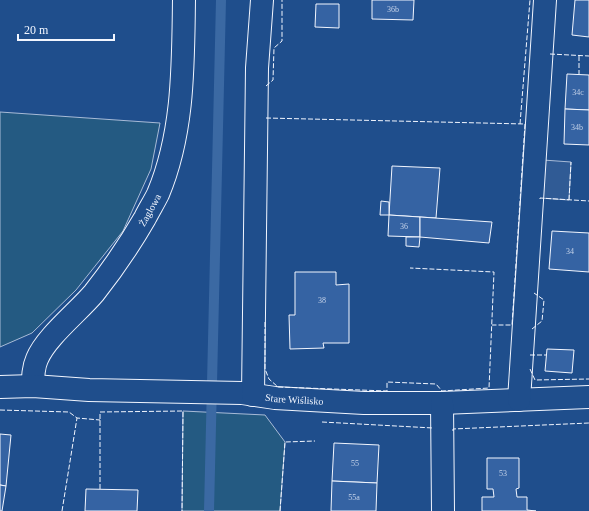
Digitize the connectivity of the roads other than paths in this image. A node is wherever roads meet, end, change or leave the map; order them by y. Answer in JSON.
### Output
{"nodes":[{"id":1,"x":184,"y":0,"type":"edge"},
{"id":2,"x":262,"y":0,"type":"edge"},
{"id":3,"x":544,"y":0,"type":"edge"},
{"id":4,"x":33,"y":386,"type":"junction"},
{"id":5,"x":0,"y":387,"type":"edge"},
{"id":6,"x":248,"y":394,"type":"junction"},
{"id":7,"x":589,"y":397,"type":"edge"},
{"id":8,"x":519,"y":400,"type":"junction"},
{"id":9,"x":442,"y":403,"type":"junction"},
{"id":10,"x":443,"y":511,"type":"edge"}],
"edges":[{"from":1,"to":4,"type":"street","name":"Żaglowa"},
{"from":2,"to":6,"type":"street"},
{"from":3,"to":8,"type":"street"},
{"from":4,"to":5,"type":"street","name":"Stare Wiślisko"},
{"from":4,"to":6,"type":"street","name":"Stare Wiślisko"},
{"from":6,"to":9,"type":"street","name":"Stare Wiślisko"},
{"from":7,"to":8,"type":"street","name":"Stare Wiślisko"},
{"from":8,"to":9,"type":"street","name":"Stare Wiślisko"},
{"from":9,"to":10,"type":"street"}]}
